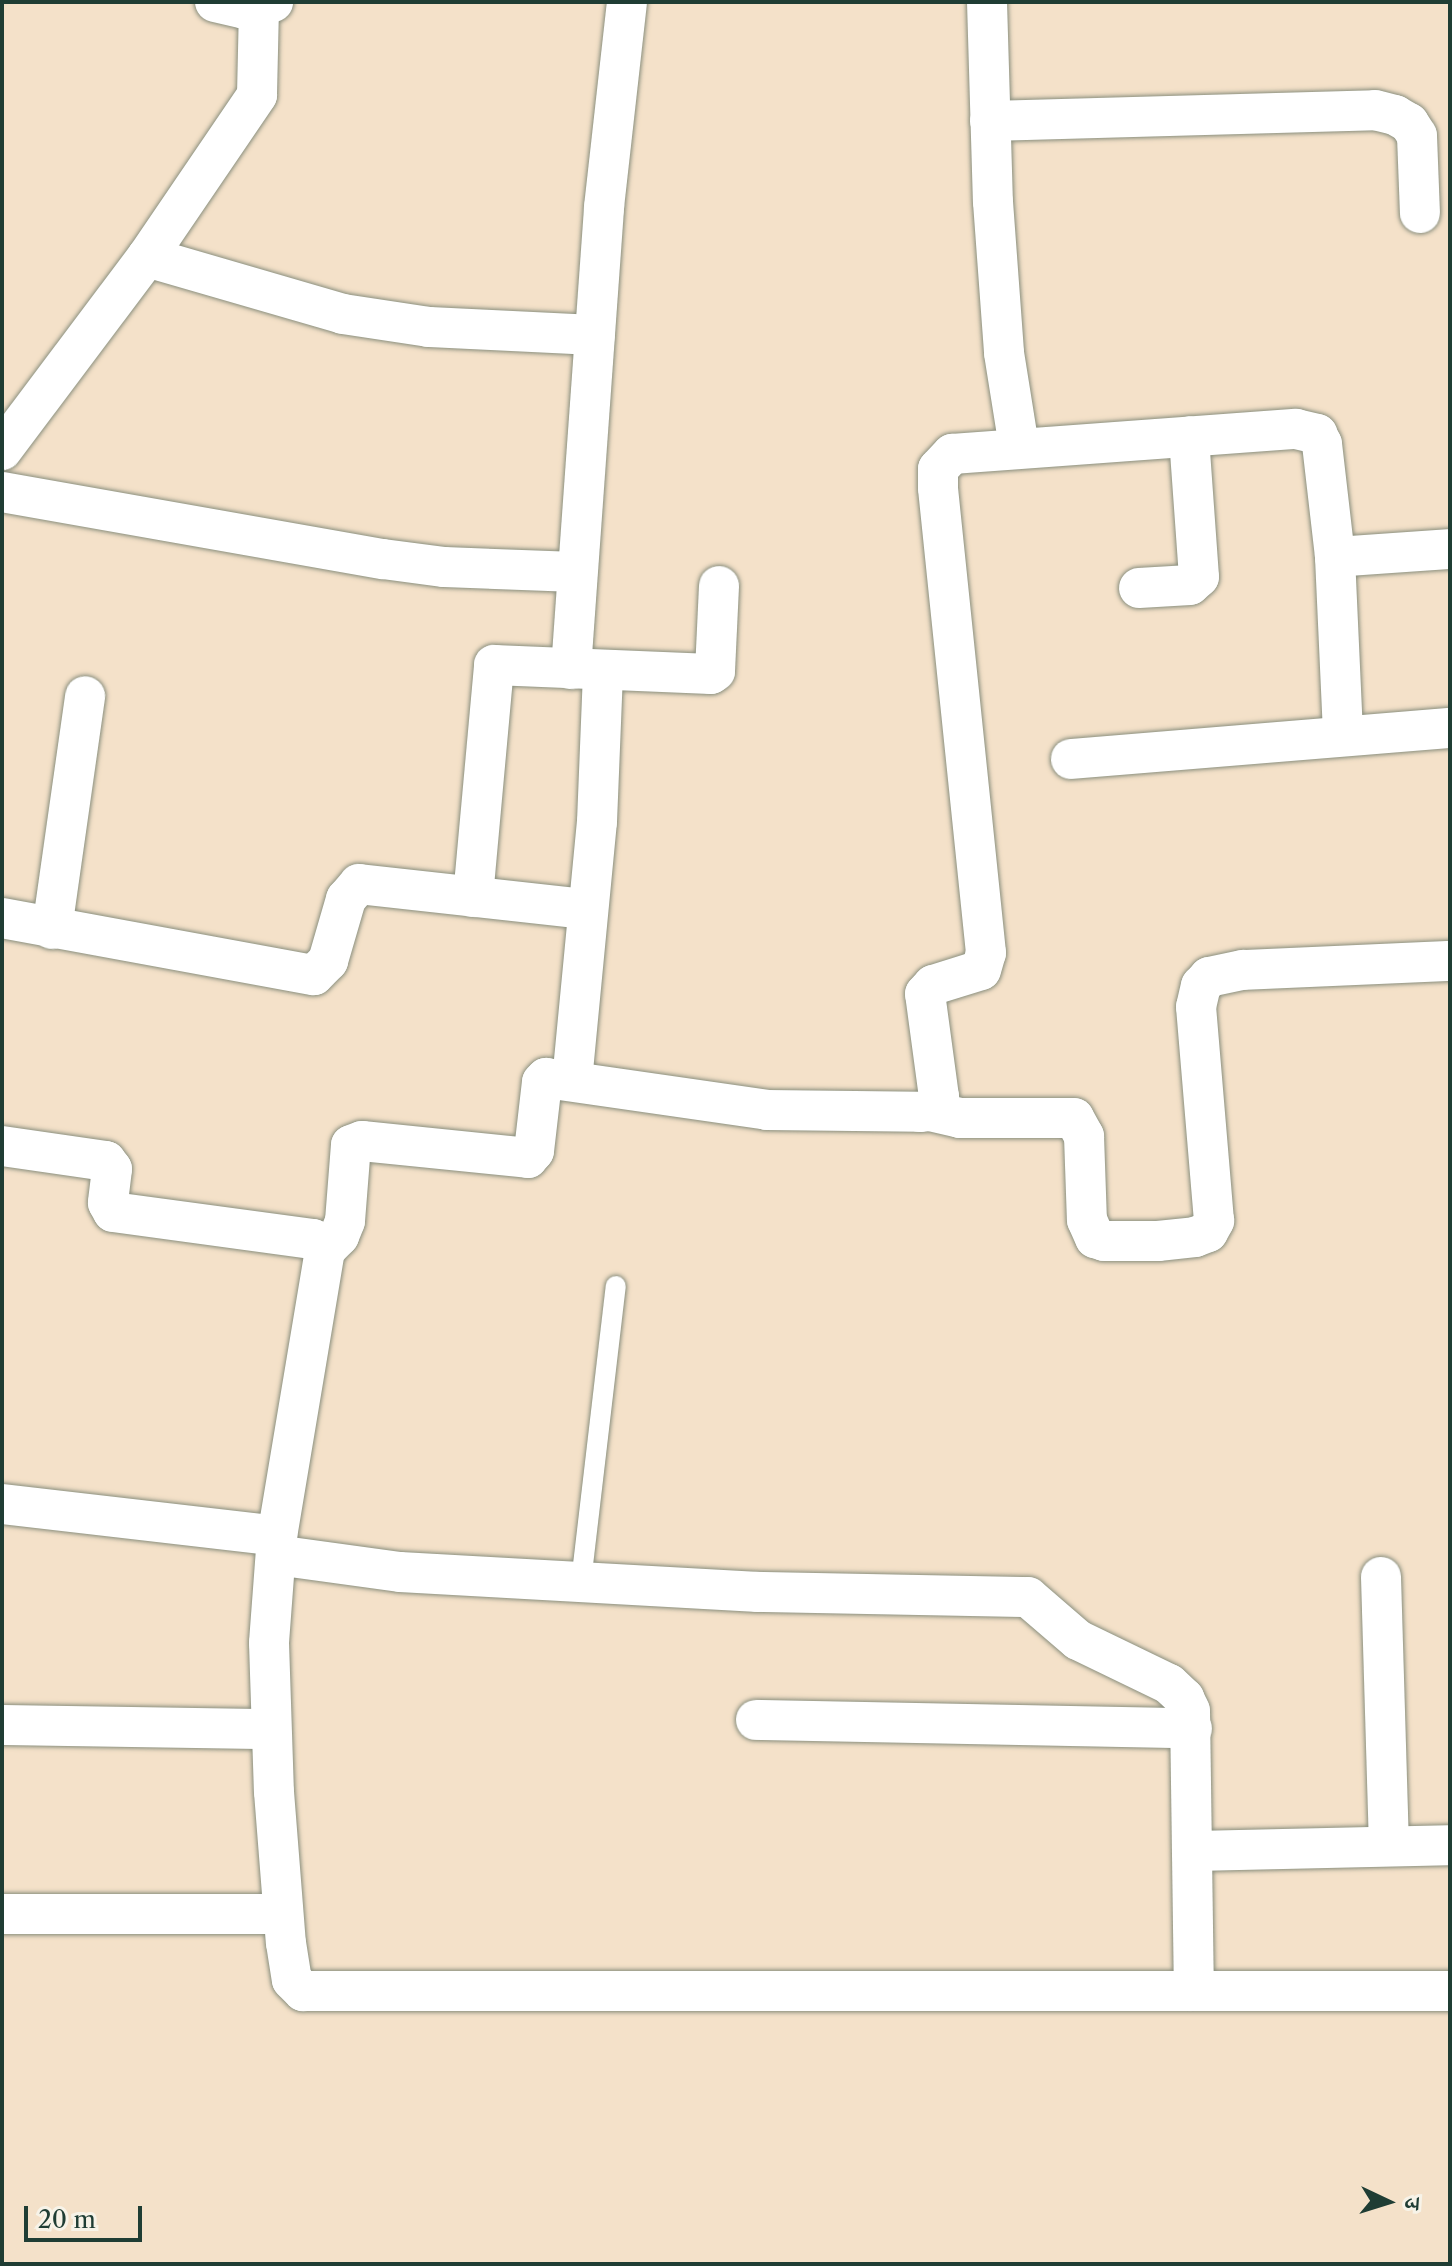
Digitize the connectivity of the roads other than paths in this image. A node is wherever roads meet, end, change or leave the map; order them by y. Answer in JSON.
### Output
{"nodes":[{"id":1,"x":215,"y":2,"type":"edge"},
{"id":2,"x":627,"y":2,"type":"edge"},
{"id":3,"x":987,"y":2,"type":"edge"},
{"id":4,"x":266,"y":5,"type":"edge"},
{"id":5,"x":990,"y":121,"type":"junction"},
{"id":6,"x":1420,"y":213,"type":"dead end"},
{"id":7,"x":147,"y":257,"type":"junction"},
{"id":8,"x":595,"y":335,"type":"junction"},
{"id":9,"x":1189,"y":436,"type":"junction"},
{"id":10,"x":1019,"y":447,"type":"junction"},
{"id":11,"x":2,"y":450,"type":"edge"},
{"id":12,"x":2,"y":492,"type":"edge"},
{"id":13,"x":1450,"y":549,"type":"edge"},
{"id":14,"x":1335,"y":557,"type":"junction"},
{"id":15,"x":576,"y":572,"type":"junction"},
{"id":16,"x":719,"y":586,"type":"dead end"},
{"id":17,"x":1139,"y":588,"type":"dead end"},
{"id":18,"x":587,"y":670,"type":"junction"},
{"id":19,"x":85,"y":696,"type":"dead end"},
{"id":20,"x":1450,"y":728,"type":"edge"},
{"id":21,"x":1343,"y":736,"type":"junction"},
{"id":22,"x":1071,"y":759,"type":"dead end"},
{"id":23,"x":473,"y":897,"type":"junction"},
{"id":24,"x":587,"y":909,"type":"junction"},
{"id":25,"x":2,"y":918,"type":"edge"},
{"id":26,"x":52,"y":929,"type":"junction"},
{"id":27,"x":1450,"y":961,"type":"edge"},
{"id":28,"x":572,"y":1081,"type":"junction"},
{"id":29,"x":930,"y":1111,"type":"junction"},
{"id":30,"x":2,"y":1146,"type":"edge"},
{"id":31,"x":325,"y":1250,"type":"junction"},
{"id":32,"x":616,"y":1286,"type":"dead end"},
{"id":33,"x":2,"y":1504,"type":"edge"},
{"id":34,"x":277,"y":1546,"type":"junction"},
{"id":35,"x":1381,"y":1577,"type":"dead end"},
{"id":36,"x":581,"y":1582,"type":"junction"},
{"id":37,"x":756,"y":1720,"type":"dead end"},
{"id":38,"x":2,"y":1725,"type":"edge"},
{"id":39,"x":1192,"y":1728,"type":"junction"},
{"id":40,"x":271,"y":1729,"type":"junction"},
{"id":41,"x":1450,"y":1845,"type":"edge"},
{"id":42,"x":1389,"y":1846,"type":"junction"},
{"id":43,"x":1193,"y":1851,"type":"junction"},
{"id":44,"x":2,"y":1914,"type":"edge"},
{"id":45,"x":283,"y":1914,"type":"junction"},
{"id":46,"x":1194,"y":1991,"type":"junction"},
{"id":47,"x":1450,"y":1991,"type":"edge"}],
"edges":[{"from":1,"to":4,"type":"street"},
{"from":2,"to":8,"type":"street"},
{"from":3,"to":5,"type":"street"},
{"from":4,"to":7,"type":"street"},
{"from":5,"to":6,"type":"street"},
{"from":5,"to":10,"type":"street"},
{"from":7,"to":8,"type":"street"},
{"from":7,"to":11,"type":"street"},
{"from":8,"to":15,"type":"street"},
{"from":9,"to":10,"type":"street"},
{"from":9,"to":14,"type":"street"},
{"from":9,"to":17,"type":"street"},
{"from":10,"to":29,"type":"street"},
{"from":12,"to":15,"type":"street"},
{"from":13,"to":14,"type":"street"},
{"from":14,"to":21,"type":"street"},
{"from":15,"to":18,"type":"street"},
{"from":16,"to":18,"type":"street"},
{"from":18,"to":23,"type":"street"},
{"from":18,"to":24,"type":"street"},
{"from":19,"to":26,"type":"street"},
{"from":20,"to":21,"type":"street"},
{"from":21,"to":22,"type":"street"},
{"from":23,"to":24,"type":"street"},
{"from":23,"to":26,"type":"street"},
{"from":24,"to":28,"type":"street"},
{"from":25,"to":26,"type":"street"},
{"from":27,"to":29,"type":"street"},
{"from":28,"to":29,"type":"street"},
{"from":28,"to":31,"type":"street"},
{"from":30,"to":31,"type":"street"},
{"from":31,"to":34,"type":"street"},
{"from":32,"to":36,"type":"lane"},
{"from":33,"to":34,"type":"street"},
{"from":34,"to":36,"type":"street"},
{"from":34,"to":40,"type":"street"},
{"from":35,"to":42,"type":"street"},
{"from":36,"to":39,"type":"street"},
{"from":37,"to":39,"type":"street"},
{"from":38,"to":40,"type":"street"},
{"from":39,"to":43,"type":"street"},
{"from":40,"to":45,"type":"street"},
{"from":41,"to":42,"type":"street"},
{"from":42,"to":43,"type":"street"},
{"from":43,"to":46,"type":"street"},
{"from":44,"to":45,"type":"street"},
{"from":45,"to":46,"type":"street"},
{"from":46,"to":47,"type":"street"}]}
